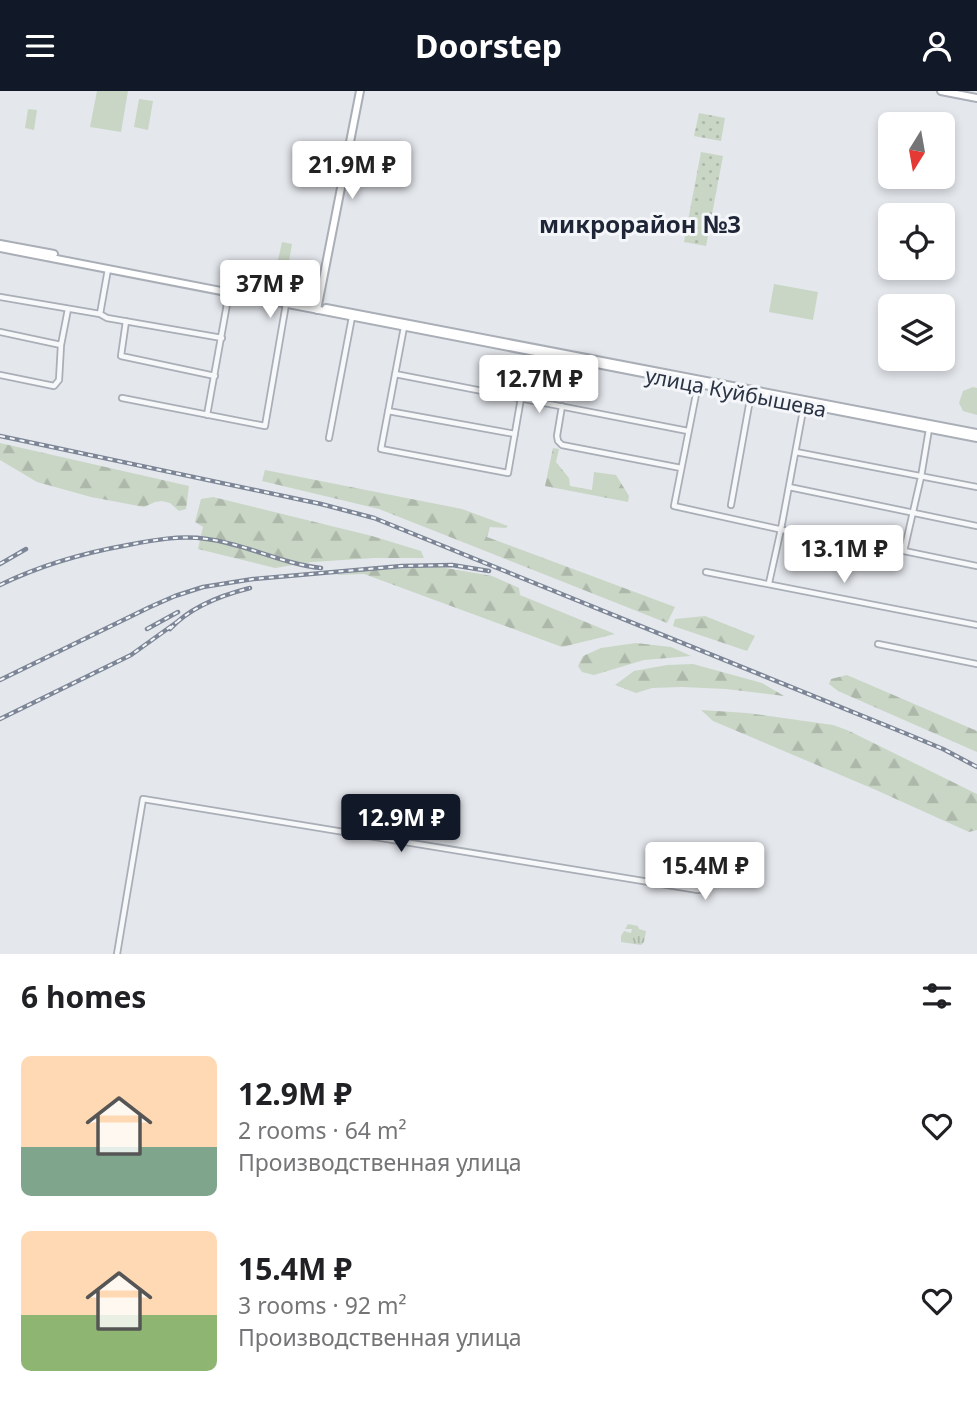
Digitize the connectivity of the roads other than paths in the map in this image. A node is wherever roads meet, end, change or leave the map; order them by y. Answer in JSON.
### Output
{"nodes":[{"id":1,"x":360,"y":91,"type":"edge"},
{"id":2,"x":941,"y":91,"type":"edge"},
{"id":3,"x":977,"y":98,"type":"edge"},
{"id":4,"x":0,"y":246,"type":"edge"},
{"id":5,"x":108,"y":267,"type":"junction"},
{"id":6,"x":229,"y":291,"type":"junction"},
{"id":7,"x":0,"y":297,"type":"edge"},
{"id":8,"x":286,"y":304,"type":"junction"},
{"id":9,"x":317,"y":308,"type":"junction"},
{"id":10,"x":68,"y":309,"type":"junction"},
{"id":11,"x":100,"y":314,"type":"junction"},
{"id":12,"x":352,"y":317,"type":"junction"},
{"id":13,"x":126,"y":321,"type":"junction"},
{"id":14,"x":405,"y":325,"type":"junction"},
{"id":15,"x":0,"y":332,"type":"edge"},
{"id":16,"x":222,"y":338,"type":"junction"},
{"id":17,"x":61,"y":345,"type":"junction"},
{"id":18,"x":550,"y":353,"type":"junction"},
{"id":19,"x":395,"y":374,"type":"junction"},
{"id":20,"x":0,"y":375,"type":"edge"},
{"id":21,"x":215,"y":376,"type":"junction"},
{"id":22,"x":698,"y":382,"type":"junction"},
{"id":23,"x":751,"y":392,"type":"junction"},
{"id":24,"x":122,"y":398,"type":"dead end"},
{"id":25,"x":521,"y":398,"type":"junction"},
{"id":26,"x":540,"y":402,"type":"junction"},
{"id":27,"x":805,"y":402,"type":"junction"},
{"id":28,"x":562,"y":406,"type":"junction"},
{"id":29,"x":388,"y":411,"type":"junction"},
{"id":30,"x":207,"y":415,"type":"junction"},
{"id":31,"x":929,"y":426,"type":"junction"},
{"id":32,"x":688,"y":431,"type":"junction"},
{"id":33,"x":515,"y":434,"type":"junction"},
{"id":34,"x":977,"y":436,"type":"edge"},
{"id":35,"x":329,"y":438,"type":"dead end"},
{"id":36,"x":796,"y":452,"type":"junction"},
{"id":37,"x":681,"y":468,"type":"junction"},
{"id":38,"x":921,"y":477,"type":"junction"},
{"id":39,"x":789,"y":487,"type":"junction"},
{"id":40,"x":977,"y":487,"type":"edge"},
{"id":41,"x":731,"y":505,"type":"dead end"},
{"id":42,"x":911,"y":513,"type":"junction"},
{"id":43,"x":977,"y":526,"type":"edge"},
{"id":44,"x":781,"y":529,"type":"junction"},
{"id":45,"x":904,"y":551,"type":"junction"},
{"id":46,"x":977,"y":566,"type":"edge"},
{"id":47,"x":706,"y":572,"type":"dead end"},
{"id":48,"x":769,"y":583,"type":"junction"},
{"id":49,"x":977,"y":625,"type":"edge"},
{"id":50,"x":878,"y":644,"type":"dead end"},
{"id":51,"x":977,"y":664,"type":"edge"},
{"id":52,"x":713,"y":863,"type":"dead end"},
{"id":53,"x":117,"y":954,"type":"edge"}],
"edges":[{"from":1,"to":9,"type":"main road"},
{"from":2,"to":3,"type":"main road"},
{"from":4,"to":5,"type":"main road","name":"улица Куйбышева"},
{"from":5,"to":6,"type":"main road","name":"улица Куйбышева"},
{"from":5,"to":11,"type":"street"},
{"from":6,"to":8,"type":"main road","name":"улица Куйбышева"},
{"from":6,"to":9,"type":"main road","name":"улица Куйбышева"},
{"from":6,"to":16,"type":"street"},
{"from":7,"to":10,"type":"street"},
{"from":8,"to":9,"type":"main road","name":"улица Куйбышева"},
{"from":8,"to":30,"type":"street"},
{"from":9,"to":12,"type":"main road","name":"улица Куйбышева"},
{"from":9,"to":14,"type":"main road","name":"улица Куйбышева"},
{"from":10,"to":11,"type":"street"},
{"from":10,"to":17,"type":"street"},
{"from":11,"to":13,"type":"street"},
{"from":12,"to":14,"type":"main road","name":"улица Куйбышева"},
{"from":12,"to":35,"type":"street"},
{"from":13,"to":16,"type":"street"},
{"from":13,"to":21,"type":"street"},
{"from":14,"to":18,"type":"main road","name":"улица Куйбышева"},
{"from":14,"to":19,"type":"street"},
{"from":15,"to":17,"type":"street"},
{"from":16,"to":21,"type":"street"},
{"from":17,"to":20,"type":"street"},
{"from":18,"to":22,"type":"main road","name":"улица Куйбышева"},
{"from":18,"to":26,"type":"street"},
{"from":19,"to":25,"type":"street"},
{"from":19,"to":29,"type":"street"},
{"from":21,"to":30,"type":"street"},
{"from":22,"to":23,"type":"main road","name":"улица Куйбышева"},
{"from":22,"to":32,"type":"street"},
{"from":23,"to":27,"type":"main road","name":"улица Куйбышева"},
{"from":23,"to":41,"type":"street"},
{"from":24,"to":30,"type":"street"},
{"from":25,"to":26,"type":"street"},
{"from":25,"to":33,"type":"street"},
{"from":26,"to":28,"type":"street"},
{"from":27,"to":31,"type":"main road","name":"улица Куйбышева"},
{"from":27,"to":36,"type":"street"},
{"from":28,"to":32,"type":"street"},
{"from":28,"to":37,"type":"street"},
{"from":29,"to":33,"type":"street"},
{"from":29,"to":33,"type":"street"},
{"from":31,"to":34,"type":"main road","name":"улица Куйбышева"},
{"from":31,"to":38,"type":"street"},
{"from":32,"to":37,"type":"street"},
{"from":36,"to":38,"type":"street"},
{"from":36,"to":39,"type":"street"},
{"from":37,"to":44,"type":"street"},
{"from":38,"to":40,"type":"street"},
{"from":38,"to":42,"type":"street"},
{"from":39,"to":42,"type":"street"},
{"from":39,"to":44,"type":"street"},
{"from":42,"to":43,"type":"street"},
{"from":42,"to":45,"type":"street"},
{"from":44,"to":45,"type":"street"},
{"from":44,"to":48,"type":"street"},
{"from":45,"to":46,"type":"street"},
{"from":47,"to":48,"type":"street"},
{"from":48,"to":49,"type":"street"},
{"from":50,"to":51,"type":"street"},
{"from":52,"to":53,"type":"street"}]}
